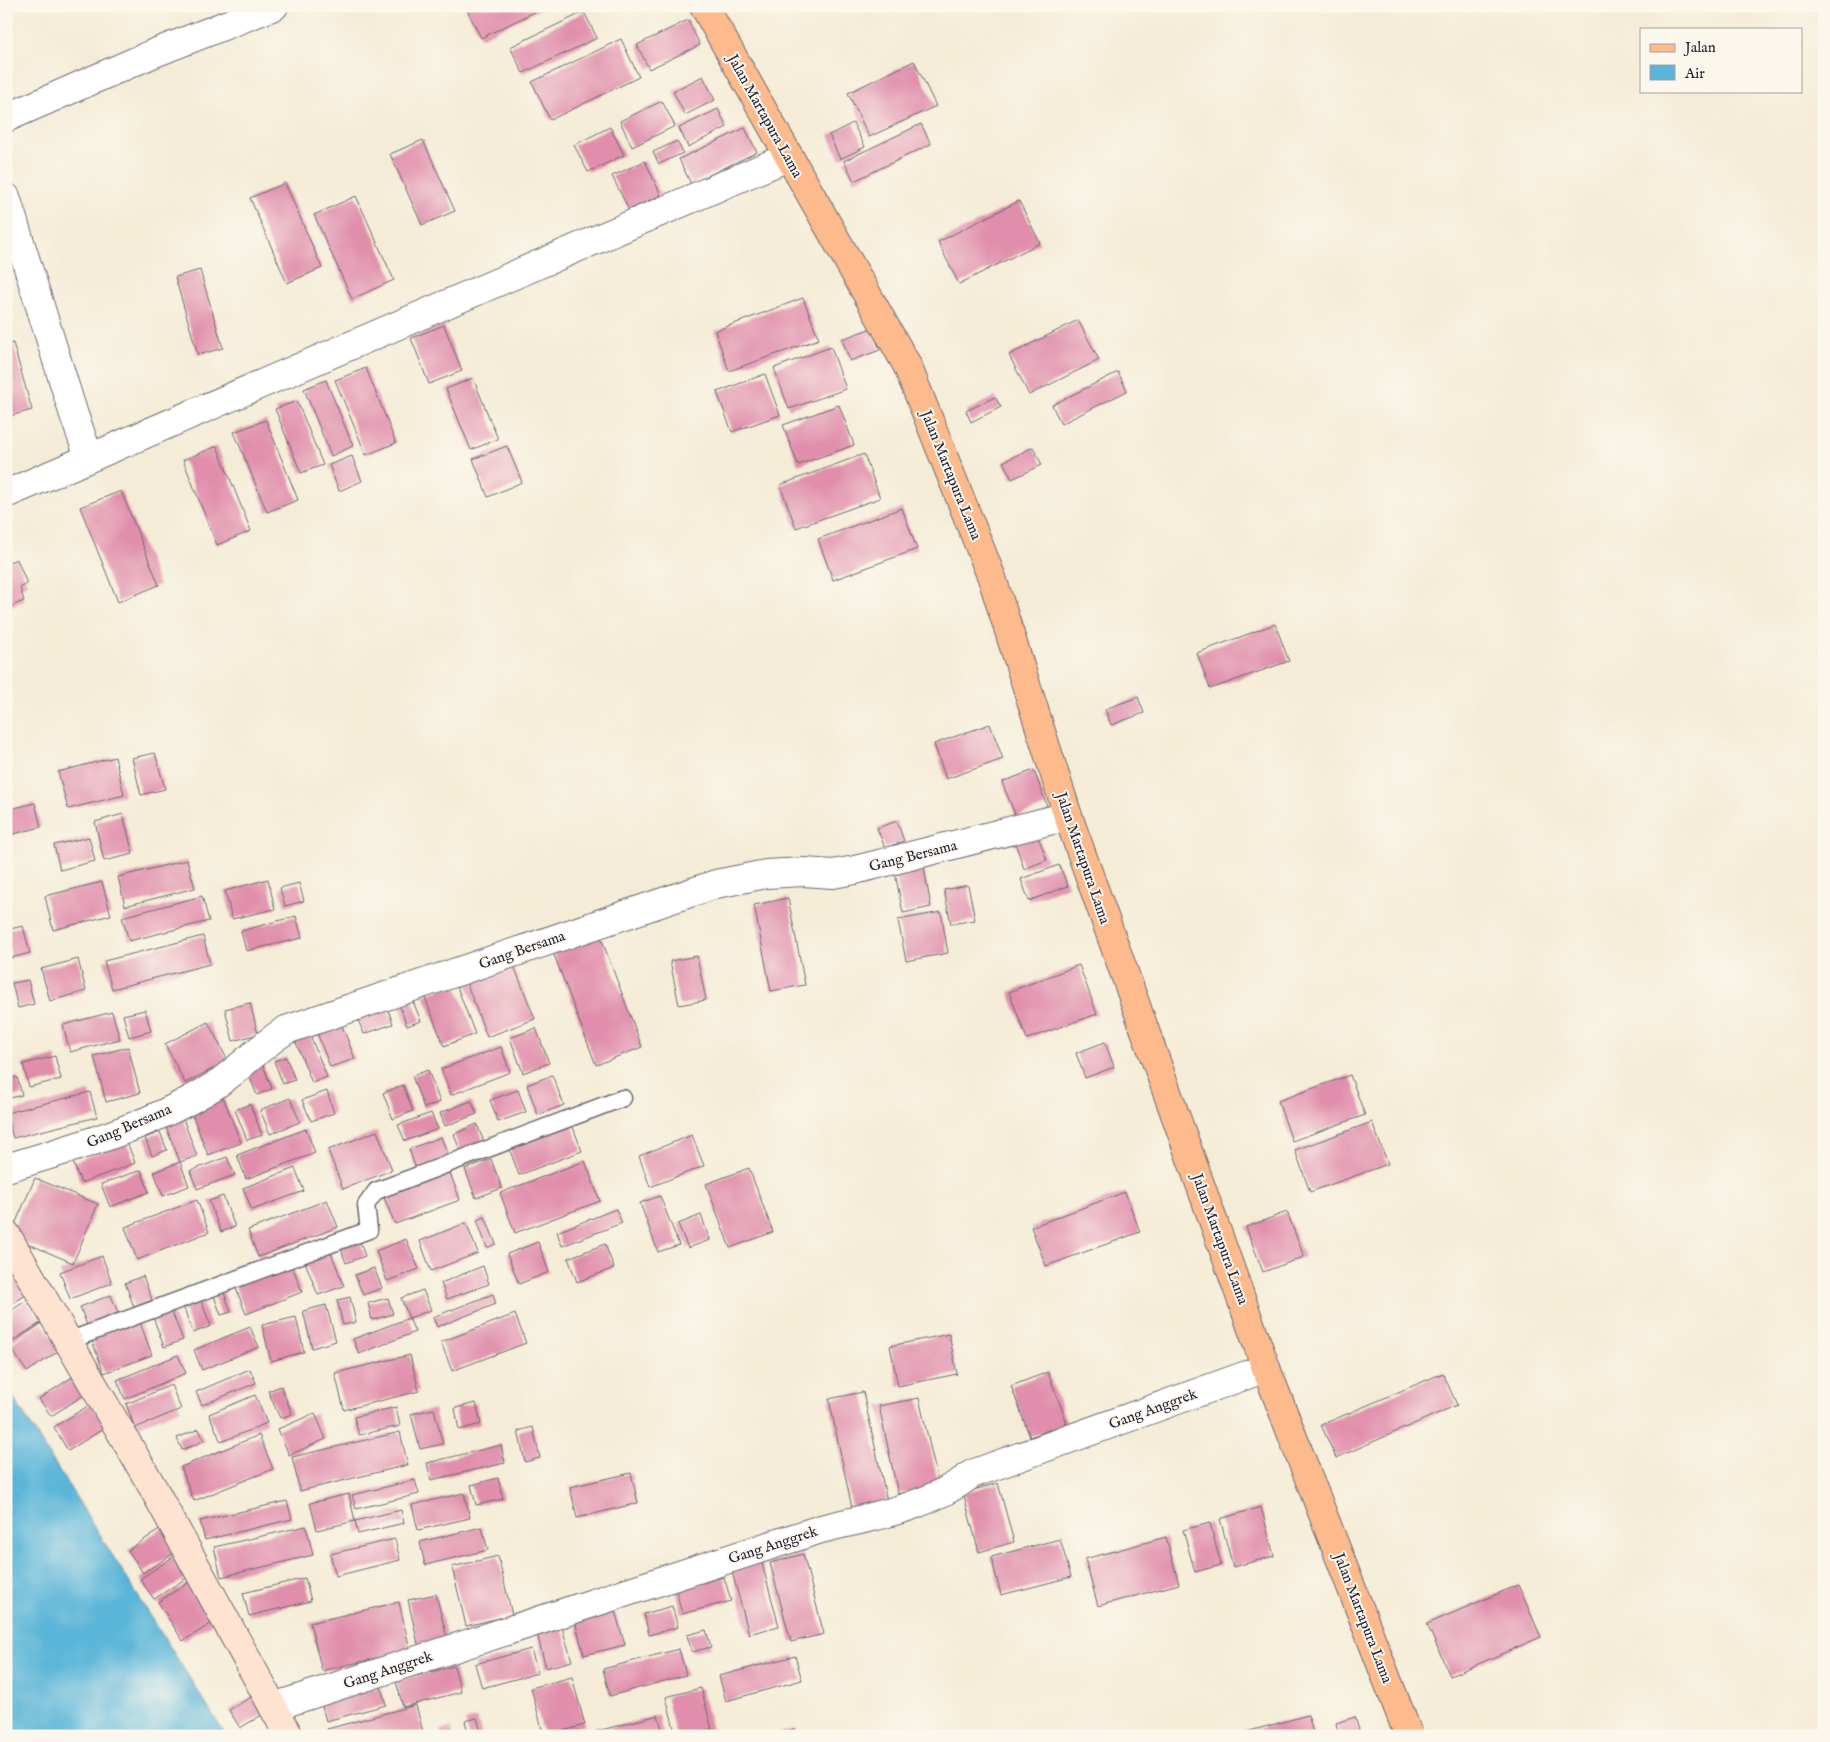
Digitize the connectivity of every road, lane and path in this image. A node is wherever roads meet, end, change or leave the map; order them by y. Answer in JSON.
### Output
{"nodes":[{"id":1,"x":274,"y":6,"type":"edge"},
{"id":2,"x":704,"y":6,"type":"edge"},
{"id":3,"x":6,"y":118,"type":"edge"},
{"id":4,"x":788,"y":157,"type":"junction"},
{"id":5,"x":6,"y":197,"type":"edge"},
{"id":6,"x":89,"y":457,"type":"junction"},
{"id":7,"x":6,"y":494,"type":"edge"},
{"id":8,"x":1068,"y":816,"type":"junction"},
{"id":9,"x":623,"y":1098,"type":"dead end"},
{"id":10,"x":6,"y":1168,"type":"edge"},
{"id":11,"x":6,"y":1234,"type":"edge"},
{"id":12,"x":68,"y":1341,"type":"junction"},
{"id":13,"x":1266,"y":1368,"type":"junction"},
{"id":14,"x":273,"y":1707,"type":"junction"},
{"id":15,"x":289,"y":1736,"type":"edge"},
{"id":16,"x":1409,"y":1736,"type":"edge"}],
"edges":[{"from":1,"to":3,"type":"street"},
{"from":2,"to":4,"type":"main road","name":"Jalan Martapura Lama"},
{"from":4,"to":6,"type":"street"},
{"from":4,"to":8,"type":"main road","name":"Jalan Martapura Lama"},
{"from":5,"to":6,"type":"street"},
{"from":6,"to":7,"type":"street"},
{"from":8,"to":10,"type":"street","name":"Gang Bersama"},
{"from":8,"to":13,"type":"main road","name":"Jalan Martapura Lama"},
{"from":9,"to":12,"type":"lane"},
{"from":11,"to":12,"type":"street"},
{"from":12,"to":14,"type":"street"},
{"from":13,"to":14,"type":"street","name":"Gang Anggrek"},
{"from":13,"to":16,"type":"main road","name":"Jalan Martapura Lama"},
{"from":14,"to":15,"type":"street"}]}
